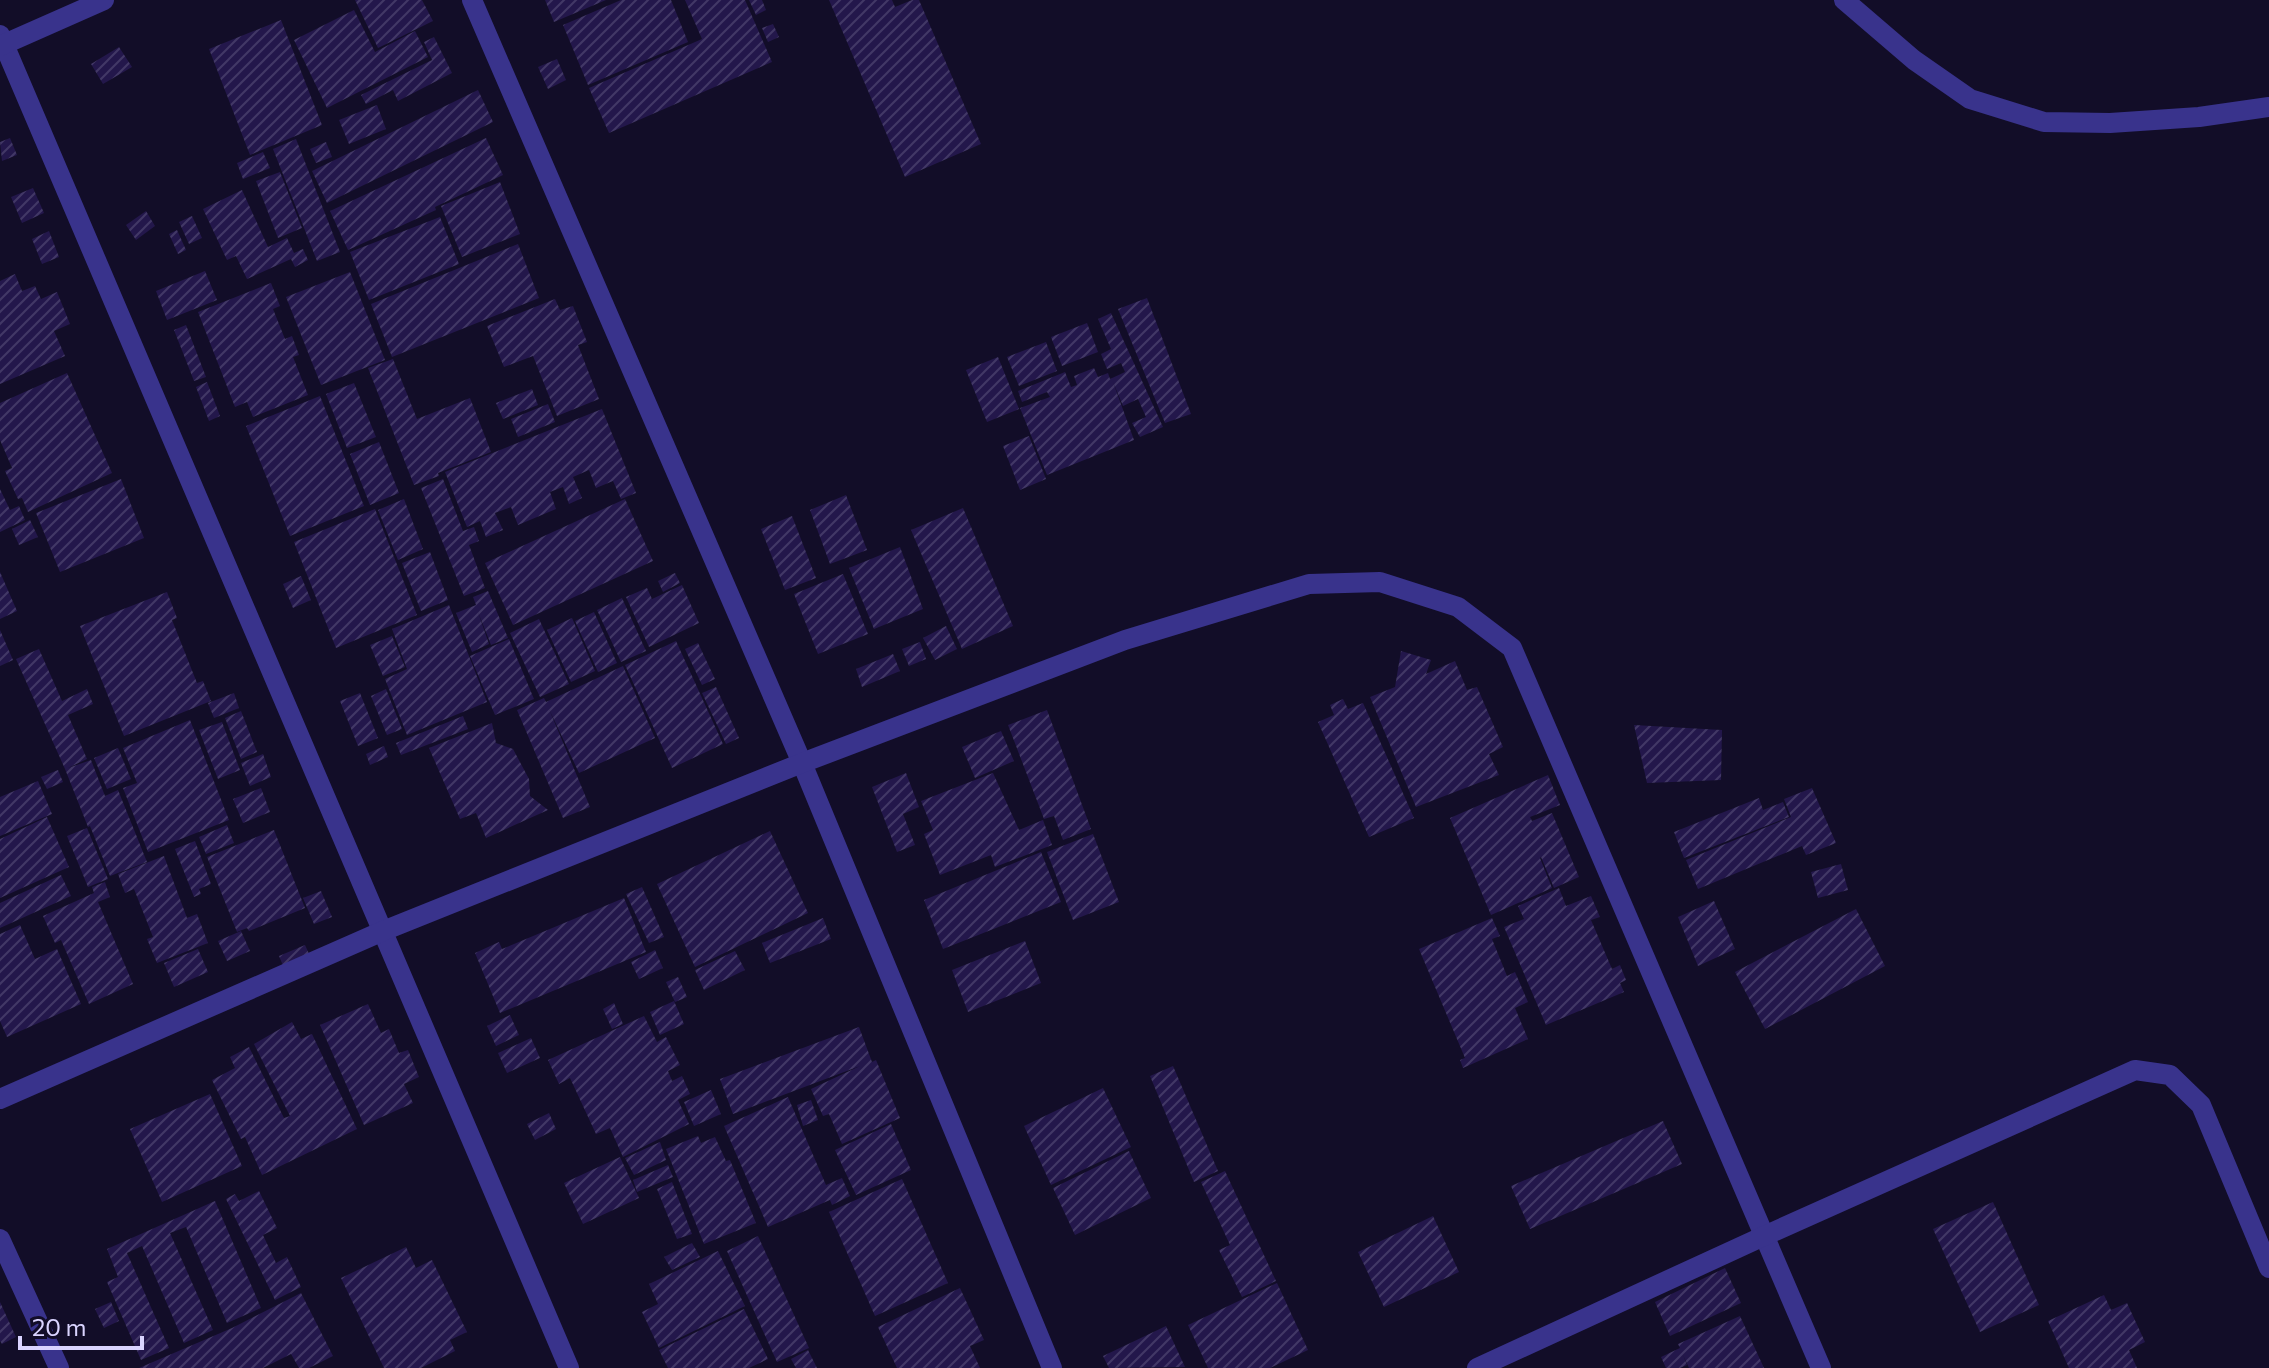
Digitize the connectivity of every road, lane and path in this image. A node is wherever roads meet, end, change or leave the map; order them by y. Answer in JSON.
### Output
{"nodes":[{"id":1,"x":104,"y":0,"type":"edge"},
{"id":2,"x":472,"y":0,"type":"edge"},
{"id":3,"x":1844,"y":0,"type":"edge"},
{"id":4,"x":1,"y":42,"type":"edge"},
{"id":5,"x":2269,"y":107,"type":"edge"},
{"id":6,"x":802,"y":763,"type":"junction"},
{"id":7,"x":383,"y":931,"type":"junction"},
{"id":8,"x":0,"y":1099,"type":"edge"},
{"id":9,"x":1764,"y":1236,"type":"junction"},
{"id":10,"x":0,"y":1239,"type":"edge"},
{"id":11,"x":2269,"y":1268,"type":"edge"},
{"id":12,"x":59,"y":1368,"type":"edge"},
{"id":13,"x":569,"y":1368,"type":"edge"},
{"id":14,"x":1052,"y":1368,"type":"edge"},
{"id":15,"x":1477,"y":1368,"type":"edge"},
{"id":16,"x":1821,"y":1368,"type":"edge"}],
"edges":[{"from":1,"to":4,"type":"street"},
{"from":2,"to":6,"type":"street"},
{"from":3,"to":5,"type":"street"},
{"from":4,"to":7,"type":"street"},
{"from":6,"to":7,"type":"street"},
{"from":6,"to":9,"type":"street"},
{"from":6,"to":14,"type":"street"},
{"from":7,"to":8,"type":"street"},
{"from":7,"to":13,"type":"street"},
{"from":9,"to":11,"type":"street"},
{"from":9,"to":15,"type":"street"},
{"from":9,"to":16,"type":"street"},
{"from":10,"to":12,"type":"street"}]}
